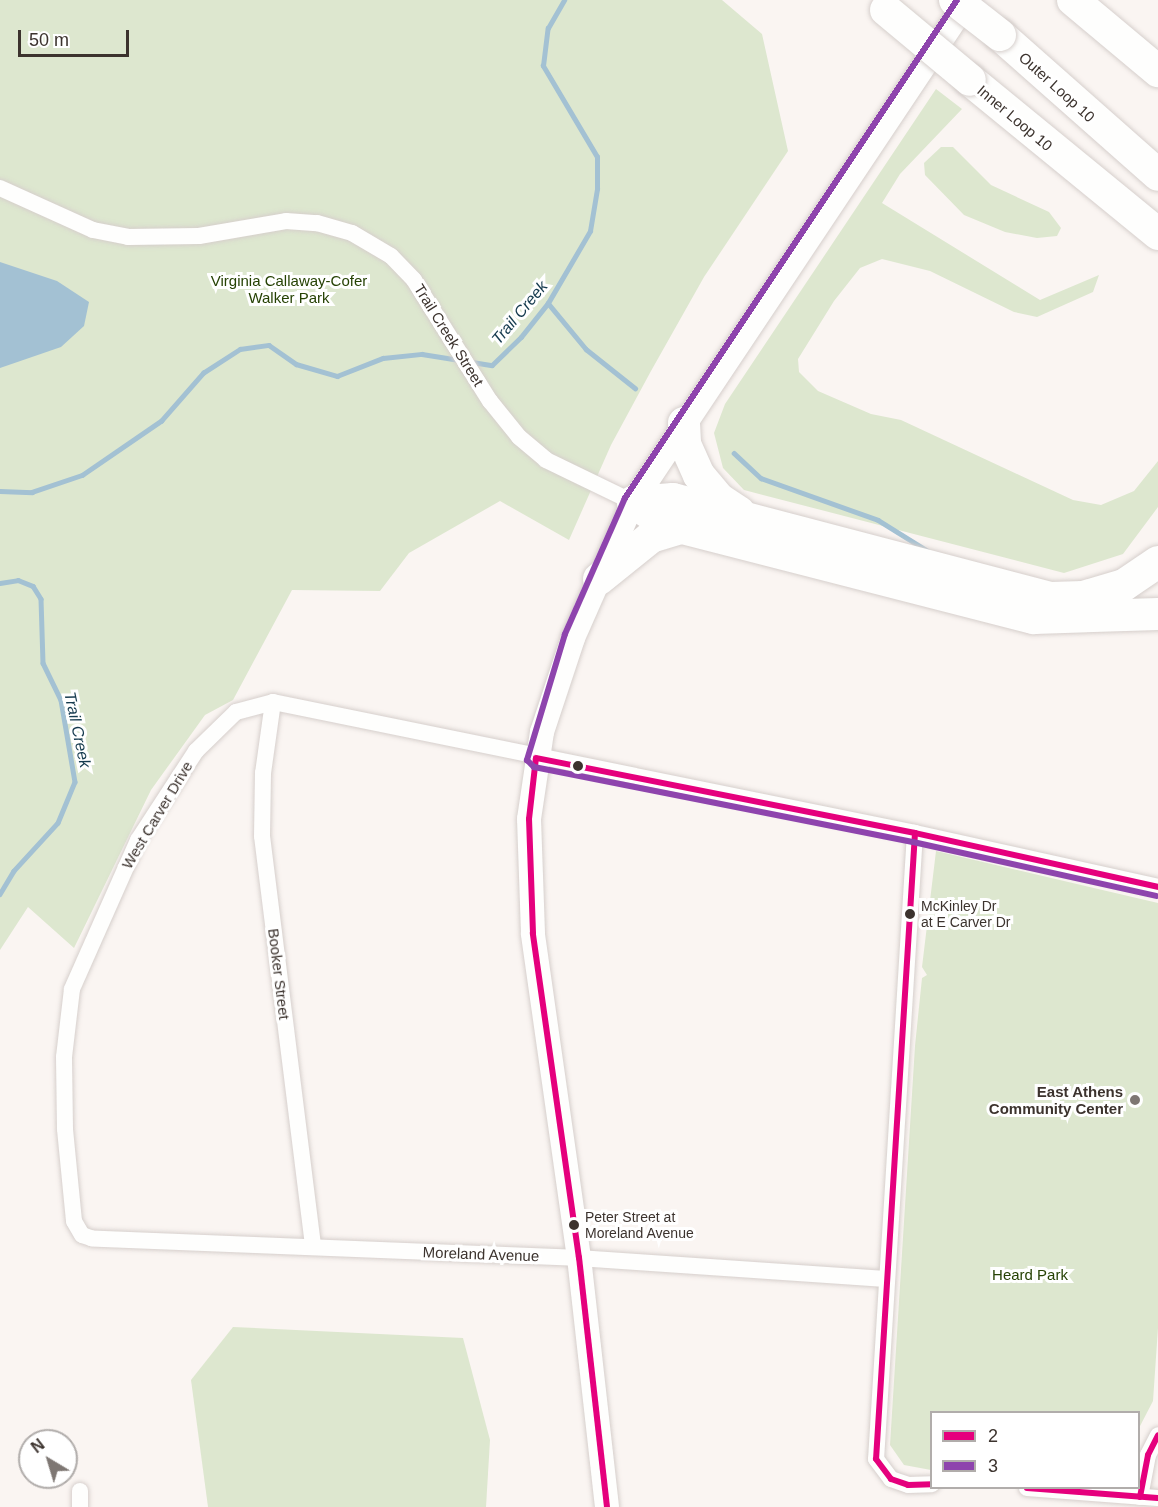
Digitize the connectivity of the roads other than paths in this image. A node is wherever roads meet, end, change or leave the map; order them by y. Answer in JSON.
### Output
{"nodes":[{"id":1,"x":955,"y":0,"type":"edge"},
{"id":2,"x":968,"y":0,"type":"edge"},
{"id":3,"x":1073,"y":0,"type":"edge"},
{"id":4,"x":880,"y":5,"type":"edge"},
{"id":5,"x":1158,"y":71,"type":"edge"},
{"id":6,"x":1158,"y":176,"type":"edge"},
{"id":7,"x":1090,"y":180,"type":"junction"},
{"id":8,"x":0,"y":188,"type":"edge"},
{"id":9,"x":1158,"y":234,"type":"edge"},
{"id":10,"x":1158,"y":259,"type":"edge"},
{"id":11,"x":684,"y":423,"type":"junction"},
{"id":12,"x":633,"y":501,"type":"junction"},
{"id":13,"x":750,"y":520,"type":"junction"},
{"id":14,"x":681,"y":528,"type":"junction"},
{"id":15,"x":1158,"y":562,"type":"edge"},
{"id":16,"x":599,"y":579,"type":"junction"},
{"id":17,"x":1158,"y":614,"type":"edge"},
{"id":18,"x":273,"y":702,"type":"junction"},
{"id":19,"x":536,"y":758,"type":"junction"},
{"id":20,"x":915,"y":833,"type":"junction"},
{"id":21,"x":1158,"y":887,"type":"edge"},
{"id":22,"x":79,"y":1231,"type":"joint"},
{"id":23,"x":314,"y":1246,"type":"junction"},
{"id":24,"x":579,"y":1258,"type":"junction"},
{"id":25,"x":885,"y":1279,"type":"junction"},
{"id":26,"x":1158,"y":1435,"type":"edge"},
{"id":27,"x":930,"y":1484,"type":"edge"},
{"id":28,"x":1030,"y":1489,"type":"edge"},
{"id":29,"x":1140,"y":1497,"type":"junction"},
{"id":30,"x":1158,"y":1498,"type":"edge"},
{"id":31,"x":1056,"y":1499,"type":"edge"},
{"id":32,"x":607,"y":1507,"type":"edge"}],
"edges":[{"from":1,"to":6,"type":"highway","name":"Outer Loop 10","bridge":true},
{"from":2,"to":11,"type":"street"},
{"from":3,"to":5,"type":"highway"},
{"from":4,"to":7,"type":"highway","name":"Inner Loop 10","bridge":true},
{"from":7,"to":9,"type":"highway","name":"Inner Loop 10"},
{"from":7,"to":10,"type":"highway"},
{"from":8,"to":12,"type":"street","name":"Trail Creek Street"},
{"from":11,"to":12,"type":"street"},
{"from":11,"to":13,"type":"highway"},
{"from":12,"to":13,"type":"highway"},
{"from":12,"to":14,"type":"highway"},
{"from":12,"to":16,"type":"street"},
{"from":13,"to":15,"type":"highway"},
{"from":14,"to":16,"type":"highway"},
{"from":14,"to":17,"type":"highway"},
{"from":16,"to":19,"type":"street"},
{"from":18,"to":19,"type":"street","name":"West Carver Drive"},
{"from":18,"to":22,"type":"street","name":"West Carver Drive"},
{"from":18,"to":23,"type":"street","name":"Booker Street"},
{"from":19,"to":20,"type":"street","name":"West Carver Drive"},
{"from":19,"to":24,"type":"street"},
{"from":20,"to":21,"type":"street","name":"West Carver Drive"},
{"from":20,"to":25,"type":"street"},
{"from":22,"to":23,"type":"street","name":"Moreland Avenue"},
{"from":23,"to":24,"type":"street","name":"Moreland Avenue"},
{"from":24,"to":25,"type":"street","name":"Moreland Avenue"},
{"from":24,"to":32,"type":"street"},
{"from":25,"to":27,"type":"street"},
{"from":26,"to":29,"type":"street"},
{"from":28,"to":31,"type":"street"},
{"from":29,"to":30,"type":"street"},
{"from":29,"to":31,"type":"street"}]}
